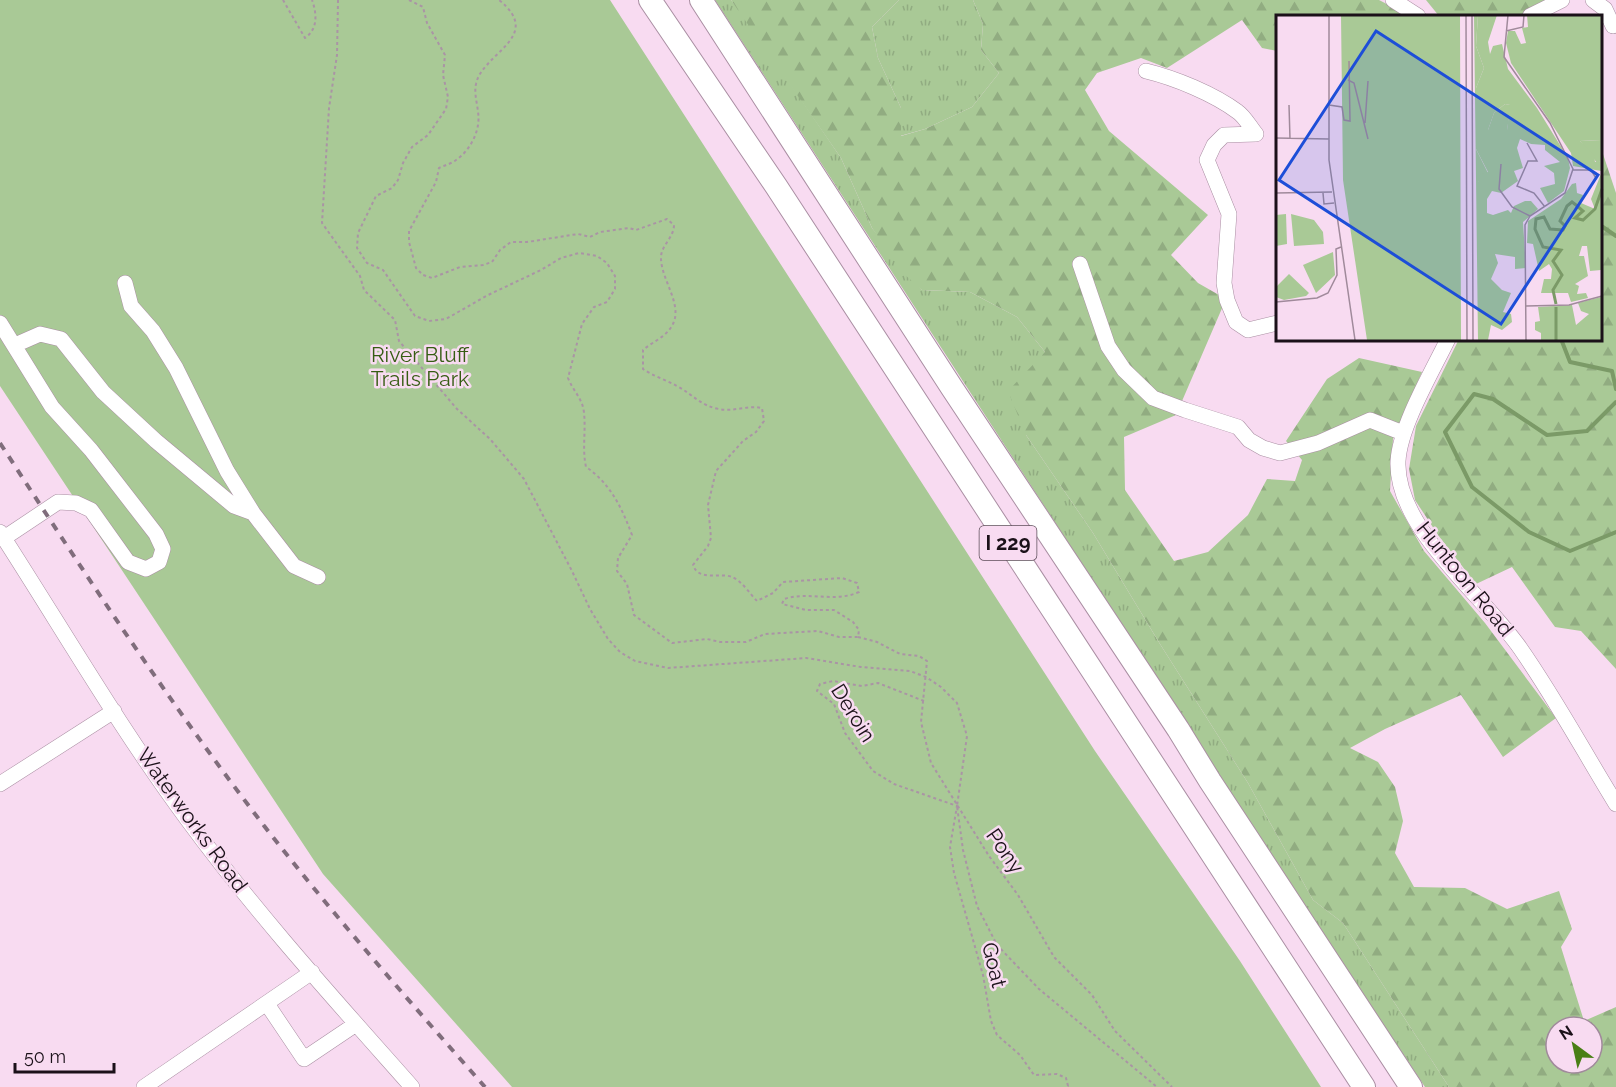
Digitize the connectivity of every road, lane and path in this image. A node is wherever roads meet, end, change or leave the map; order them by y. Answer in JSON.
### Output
{"nodes":[{"id":1,"x":283,"y":0,"type":"edge"},
{"id":2,"x":312,"y":0,"type":"edge"},
{"id":3,"x":338,"y":0,"type":"edge"},
{"id":4,"x":409,"y":0,"type":"edge"},
{"id":5,"x":499,"y":0,"type":"edge"},
{"id":6,"x":650,"y":0,"type":"edge"},
{"id":7,"x":701,"y":0,"type":"edge"},
{"id":8,"x":1393,"y":0,"type":"edge"},
{"id":9,"x":1562,"y":0,"type":"edge"},
{"id":10,"x":1593,"y":0,"type":"edge"},
{"id":11,"x":1416,"y":15,"type":"edge"},
{"id":12,"x":1532,"y":15,"type":"edge"},
{"id":13,"x":1613,"y":26,"type":"dead end"},
{"id":14,"x":1146,"y":71,"type":"dead end"},
{"id":15,"x":1080,"y":264,"type":"dead end"},
{"id":16,"x":125,"y":283,"type":"dead end"},
{"id":17,"x":0,"y":323,"type":"edge"},
{"id":18,"x":1276,"y":323,"type":"edge"},
{"id":19,"x":1448,"y":340,"type":"edge"},
{"id":20,"x":15,"y":345,"type":"junction"},
{"id":21,"x":1403,"y":433,"type":"junction"},
{"id":22,"x":253,"y":513,"type":"junction"},
{"id":23,"x":2,"y":535,"type":"edge"},
{"id":24,"x":318,"y":577,"type":"dead end"},
{"id":25,"x":858,"y":637,"type":"junction"},
{"id":26,"x":926,"y":676,"type":"junction"},
{"id":27,"x":924,"y":701,"type":"junction"},
{"id":28,"x":114,"y":711,"type":"junction"},
{"id":29,"x":0,"y":784,"type":"edge"},
{"id":30,"x":1616,"y":804,"type":"edge"},
{"id":31,"x":957,"y":806,"type":"junction"},
{"id":32,"x":312,"y":972,"type":"junction"},
{"id":33,"x":267,"y":1004,"type":"junction"},
{"id":34,"x":356,"y":1024,"type":"junction"},
{"id":35,"x":144,"y":1087,"type":"edge"},
{"id":36,"x":412,"y":1087,"type":"edge"},
{"id":37,"x":1066,"y":1087,"type":"edge"},
{"id":38,"x":1157,"y":1087,"type":"edge"},
{"id":39,"x":1172,"y":1087,"type":"edge"},
{"id":40,"x":1364,"y":1087,"type":"edge"},
{"id":41,"x":1411,"y":1087,"type":"edge"}],
"edges":[{"from":1,"to":2,"type":"path"},
{"from":3,"to":26,"type":"path"},
{"from":4,"to":25,"type":"path"},
{"from":5,"to":25,"type":"path"},
{"from":6,"to":40,"type":"highway","number":"I 229"},
{"from":7,"to":41,"type":"highway","number":"I 229"},
{"from":8,"to":11,"type":"street"},
{"from":9,"to":12,"type":"street"},
{"from":10,"to":13,"type":"street"},
{"from":14,"to":18,"type":"street"},
{"from":15,"to":21,"type":"street"},
{"from":16,"to":22,"type":"street"},
{"from":17,"to":20,"type":"street"},
{"from":19,"to":21,"type":"street","name":"Huntoon Road"},
{"from":20,"to":22,"type":"street"},
{"from":20,"to":23,"type":"street"},
{"from":21,"to":30,"type":"street","name":"Huntoon Road"},
{"from":22,"to":24,"type":"street"},
{"from":23,"to":28,"type":"street","name":"Waterworks Road"},
{"from":25,"to":26,"type":"path"},
{"from":26,"to":27,"type":"path","name":"Pony"},
{"from":26,"to":31,"type":"path"},
{"from":27,"to":31,"type":"path","name":"Pony"},
{"from":27,"to":31,"type":"path","name":"Deroin"},
{"from":28,"to":29,"type":"street"},
{"from":28,"to":32,"type":"street","name":"Waterworks Road"},
{"from":31,"to":37,"type":"path","name":"Goat"},
{"from":31,"to":38,"type":"path"},
{"from":31,"to":39,"type":"path","name":"Pony"},
{"from":32,"to":33,"type":"street"},
{"from":32,"to":34,"type":"street","name":"Waterworks Road"},
{"from":33,"to":34,"type":"street"},
{"from":33,"to":35,"type":"street"},
{"from":34,"to":36,"type":"street","name":"Waterworks Road"}]}
